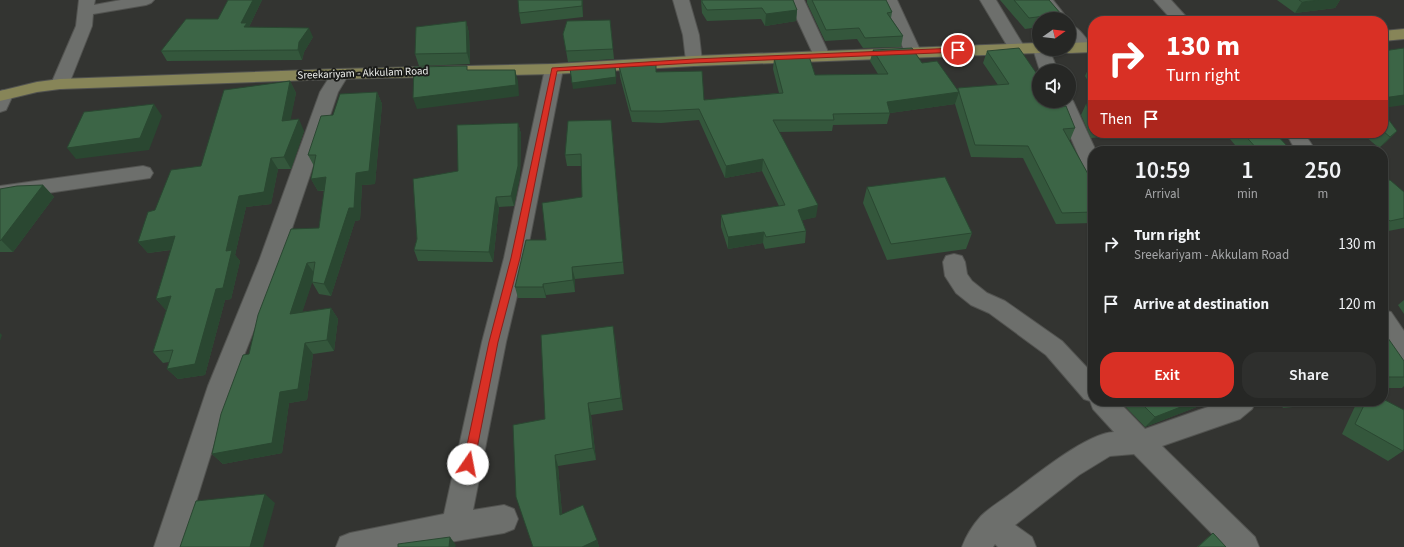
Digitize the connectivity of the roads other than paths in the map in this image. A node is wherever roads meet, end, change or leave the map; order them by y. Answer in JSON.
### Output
{"nodes":[{"id":1,"x":146,"y":0,"type":"edge"},
{"id":2,"x":681,"y":0,"type":"edge"},
{"id":3,"x":796,"y":0,"type":"edge"},
{"id":4,"x":889,"y":0,"type":"edge"},
{"id":5,"x":988,"y":0,"type":"edge"},
{"id":6,"x":1044,"y":0,"type":"edge"},
{"id":7,"x":1162,"y":0,"type":"edge"},
{"id":8,"x":87,"y":5,"type":"edge"},
{"id":9,"x":1054,"y":12,"type":"edge"},
{"id":10,"x":1177,"y":16,"type":"edge"},
{"id":11,"x":1404,"y":34,"type":"edge"},
{"id":12,"x":1388,"y":36,"type":"edge"},
{"id":13,"x":1076,"y":39,"type":"edge"},
{"id":14,"x":1082,"y":47,"type":"edge"},
{"id":15,"x":1017,"y":48,"type":"junction"},
{"id":16,"x":1032,"y":48,"type":"edge"},
{"id":17,"x":913,"y":52,"type":"junction"},
{"id":18,"x":822,"y":56,"type":"junction"},
{"id":19,"x":694,"y":61,"type":"junction"},
{"id":20,"x":554,"y":69,"type":"junction"},
{"id":21,"x":340,"y":74,"type":"junction"},
{"id":22,"x":60,"y":84,"type":"junction"},
{"id":23,"x":1,"y":99,"type":"edge"},
{"id":24,"x":1067,"y":108,"type":"edge"},
{"id":25,"x":1088,"y":155,"type":"edge"},
{"id":26,"x":143,"y":173,"type":"dead end"},
{"id":27,"x":0,"y":193,"type":"edge"},
{"id":28,"x":954,"y":262,"type":"dead end"},
{"id":29,"x":1388,"y":327,"type":"edge"},
{"id":30,"x":1404,"y":351,"type":"edge"},
{"id":31,"x":1088,"y":385,"type":"edge"},
{"id":32,"x":1107,"y":406,"type":"edge"},
{"id":33,"x":1236,"y":406,"type":"edge"},
{"id":34,"x":1140,"y":442,"type":"junction"},
{"id":35,"x":504,"y":519,"type":"dead end"},
{"id":36,"x":992,"y":525,"type":"junction"},
{"id":37,"x":456,"y":526,"type":"junction"},
{"id":38,"x":168,"y":547,"type":"edge"},
{"id":39,"x":350,"y":547,"type":"edge"},
{"id":40,"x":976,"y":547,"type":"edge"},
{"id":41,"x":1022,"y":547,"type":"edge"},
{"id":42,"x":1245,"y":547,"type":"edge"}],
"edges":[{"from":1,"to":8,"type":"street"},
{"from":2,"to":19,"type":"street"},
{"from":3,"to":18,"type":"street"},
{"from":4,"to":17,"type":"street"},
{"from":5,"to":15,"type":"street"},
{"from":6,"to":9,"type":"street"},
{"from":7,"to":10,"type":"street"},
{"from":8,"to":22,"type":"street"},
{"from":11,"to":12,"type":"main road"},
{"from":13,"to":14,"type":"street"},
{"from":15,"to":16,"type":"main road","name":"Sreekariyam - Akkulam Road"},
{"from":15,"to":17,"type":"main road","name":"Sreekariyam - Akkulam Road"},
{"from":17,"to":18,"type":"main road","name":"Sreekariyam - Akkulam Road"},
{"from":18,"to":19,"type":"main road","name":"Sreekariyam - Akkulam Road"},
{"from":19,"to":20,"type":"main road","name":"Sreekariyam - Akkulam Road"},
{"from":20,"to":21,"type":"main road","name":"Sreekariyam - Akkulam Road"},
{"from":20,"to":37,"type":"street"},
{"from":21,"to":22,"type":"main road","name":"Sreekariyam - Akkulam Road"},
{"from":21,"to":38,"type":"street"},
{"from":22,"to":23,"type":"main road","name":"Sreekariyam - Akkulam Road"},
{"from":24,"to":25,"type":"street"},
{"from":26,"to":27,"type":"street"},
{"from":28,"to":31,"type":"street"},
{"from":29,"to":30,"type":"street"},
{"from":32,"to":34,"type":"street"},
{"from":33,"to":34,"type":"street"},
{"from":34,"to":36,"type":"street"},
{"from":34,"to":42,"type":"street"},
{"from":35,"to":37,"type":"street"},
{"from":36,"to":40,"type":"street"},
{"from":36,"to":41,"type":"street"},
{"from":37,"to":39,"type":"street"}]}
